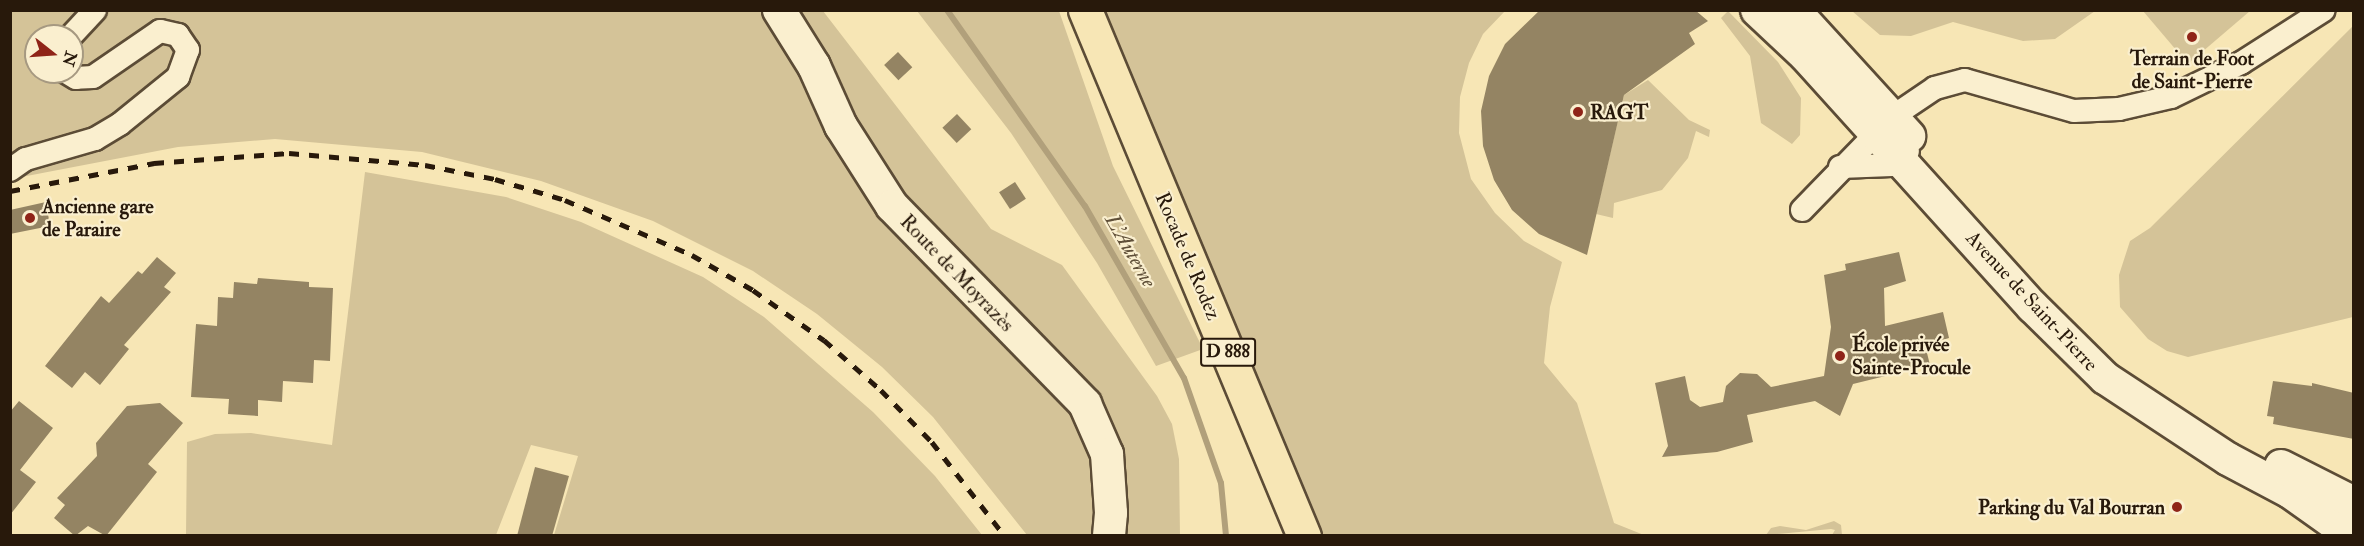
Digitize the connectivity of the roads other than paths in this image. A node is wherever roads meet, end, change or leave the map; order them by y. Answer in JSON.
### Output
{"nodes":[{"id":1,"x":95,"y":10,"type":"edge"},
{"id":2,"x":779,"y":10,"type":"edge"},
{"id":3,"x":1068,"y":10,"type":"edge"},
{"id":4,"x":1085,"y":10,"type":"edge"},
{"id":5,"x":1757,"y":10,"type":"edge"},
{"id":6,"x":1794,"y":10,"type":"edge"},
{"id":7,"x":2324,"y":10,"type":"edge"},
{"id":8,"x":82,"y":24,"type":"edge"},
{"id":9,"x":84,"y":78,"type":"edge"},
{"id":10,"x":1885,"y":125,"type":"junction"},
{"id":11,"x":1908,"y":151,"type":"junction"},
{"id":12,"x":1840,"y":167,"type":"junction"},
{"id":13,"x":1151,"y":168,"type":"junction"},
{"id":14,"x":10,"y":170,"type":"edge"},
{"id":15,"x":1802,"y":210,"type":"dead end"},
{"id":16,"x":2354,"y":503,"type":"edge"},
{"id":17,"x":2314,"y":508,"type":"junction"},
{"id":18,"x":1109,"y":536,"type":"edge"},
{"id":19,"x":1304,"y":536,"type":"edge"},
{"id":20,"x":2334,"y":536,"type":"edge"},
{"id":21,"x":2352,"y":536,"type":"edge"}],
"edges":[{"from":1,"to":8,"type":"street"},
{"from":2,"to":18,"type":"street","name":"Route de Moyrazès"},
{"from":3,"to":13,"type":"main road"},
{"from":4,"to":13,"type":"main road","name":"Rocade de Rodez","number":"D 888"},
{"from":5,"to":10,"type":"street","name":"Avenue de Saint-Pierre"},
{"from":6,"to":10,"type":"street","name":"Avenue de Saint-Pierre"},
{"from":7,"to":10,"type":"street"},
{"from":9,"to":14,"type":"street"},
{"from":10,"to":11,"type":"street","name":"Avenue de Saint-Pierre"},
{"from":10,"to":12,"type":"street"},
{"from":11,"to":12,"type":"street"},
{"from":11,"to":16,"type":"street","name":"Avenue de Saint-Pierre"},
{"from":11,"to":17,"type":"street","name":"Avenue de Saint-Pierre"},
{"from":12,"to":15,"type":"street"},
{"from":13,"to":19,"type":"main road","name":"Rocade de Rodez","number":"D 888"},
{"from":17,"to":20,"type":"street"},
{"from":17,"to":21,"type":"street","name":"Avenue de Saint-Pierre"}]}
